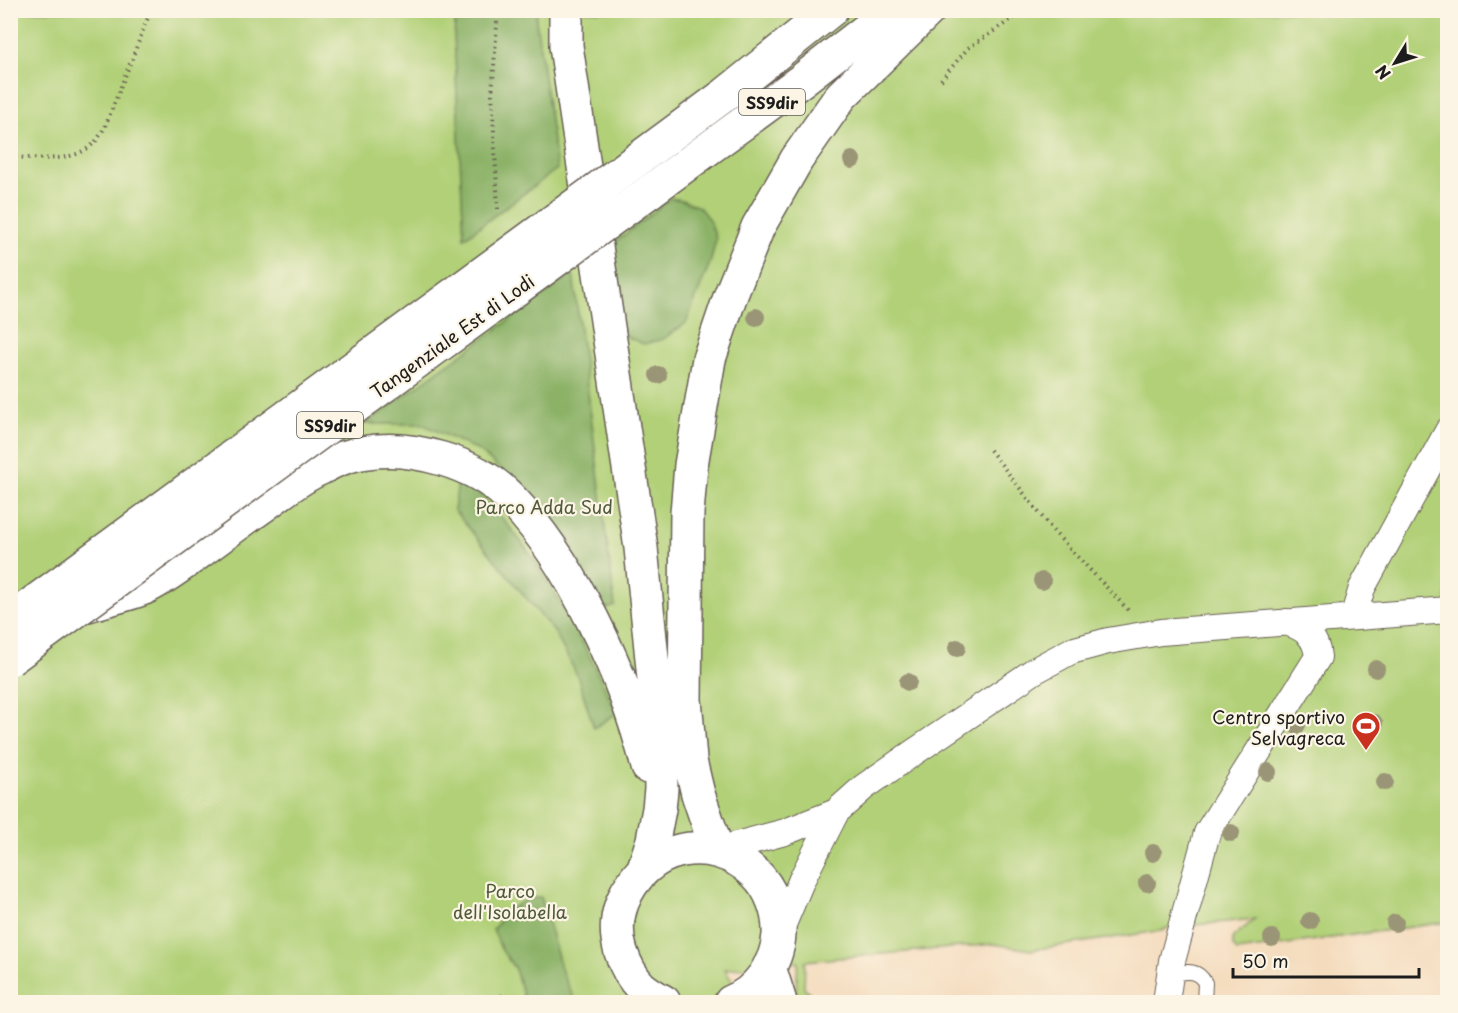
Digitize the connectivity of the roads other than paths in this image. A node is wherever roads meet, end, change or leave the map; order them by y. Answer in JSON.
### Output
{"nodes":[{"id":1,"x":566,"y":10,"type":"edge"},
{"id":2,"x":799,"y":10,"type":"edge"},
{"id":3,"x":831,"y":10,"type":"edge"},
{"id":4,"x":892,"y":10,"type":"edge"},
{"id":5,"x":929,"y":10,"type":"edge"},
{"id":6,"x":764,"y":64,"type":"junction"},
{"id":7,"x":1448,"y":431,"type":"edge"},
{"id":8,"x":641,"y":548,"type":"junction"},
{"id":9,"x":83,"y":606,"type":"junction"},
{"id":10,"x":1448,"y":610,"type":"edge"},
{"id":11,"x":1356,"y":617,"type":"junction"},
{"id":12,"x":10,"y":620,"type":"edge"},
{"id":13,"x":1286,"y":622,"type":"junction"},
{"id":14,"x":10,"y":659,"type":"edge"},
{"id":15,"x":690,"y":760,"type":"junction"},
{"id":16,"x":659,"y":809,"type":"junction"},
{"id":17,"x":836,"y":812,"type":"junction"},
{"id":18,"x":717,"y":850,"type":"junction"},
{"id":19,"x":644,"y":868,"type":"junction"},
{"id":20,"x":779,"y":934,"type":"junction"},
{"id":21,"x":770,"y":967,"type":"junction"},
{"id":22,"x":1171,"y":967,"type":"junction"},
{"id":23,"x":664,"y":1002,"type":"edge"},
{"id":24,"x":731,"y":1002,"type":"edge"},
{"id":25,"x":780,"y":1002,"type":"edge"},
{"id":26,"x":1166,"y":1002,"type":"edge"},
{"id":27,"x":1204,"y":1002,"type":"edge"}],
"edges":[{"from":1,"to":8,"type":"main road"},
{"from":2,"to":6,"type":"main road"},
{"from":3,"to":6,"type":"main road","name":"Tangenziale Est di Lodi","number":"SS9dir"},
{"from":4,"to":9,"type":"main road","name":"Tangenziale Est di Lodi","number":"SS9dir","bridge":true},
{"from":5,"to":15,"type":"main road"},
{"from":6,"to":12,"type":"main road","name":"Tangenziale Est di Lodi","number":"SS9dir","bridge":true},
{"from":7,"to":11,"type":"street"},
{"from":8,"to":15,"type":"main road"},
{"from":8,"to":16,"type":"main road"},
{"from":9,"to":14,"type":"main road","name":"Tangenziale Est di Lodi","number":"SS9dir","bridge":true},
{"from":9,"to":16,"type":"main road"},
{"from":10,"to":11,"type":"street"},
{"from":11,"to":13,"type":"street"},
{"from":13,"to":17,"type":"street"},
{"from":13,"to":22,"type":"street"},
{"from":15,"to":18,"type":"main road"},
{"from":16,"to":19,"type":"main road"},
{"from":17,"to":18,"type":"street"},
{"from":17,"to":20,"type":"street"},
{"from":18,"to":19,"type":"main road"},
{"from":18,"to":20,"type":"main road"},
{"from":19,"to":23,"type":"main road"},
{"from":20,"to":21,"type":"main road"},
{"from":21,"to":24,"type":"main road"},
{"from":21,"to":25,"type":"main road"},
{"from":22,"to":26,"type":"street"},
{"from":22,"to":27,"type":"lane"}]}
